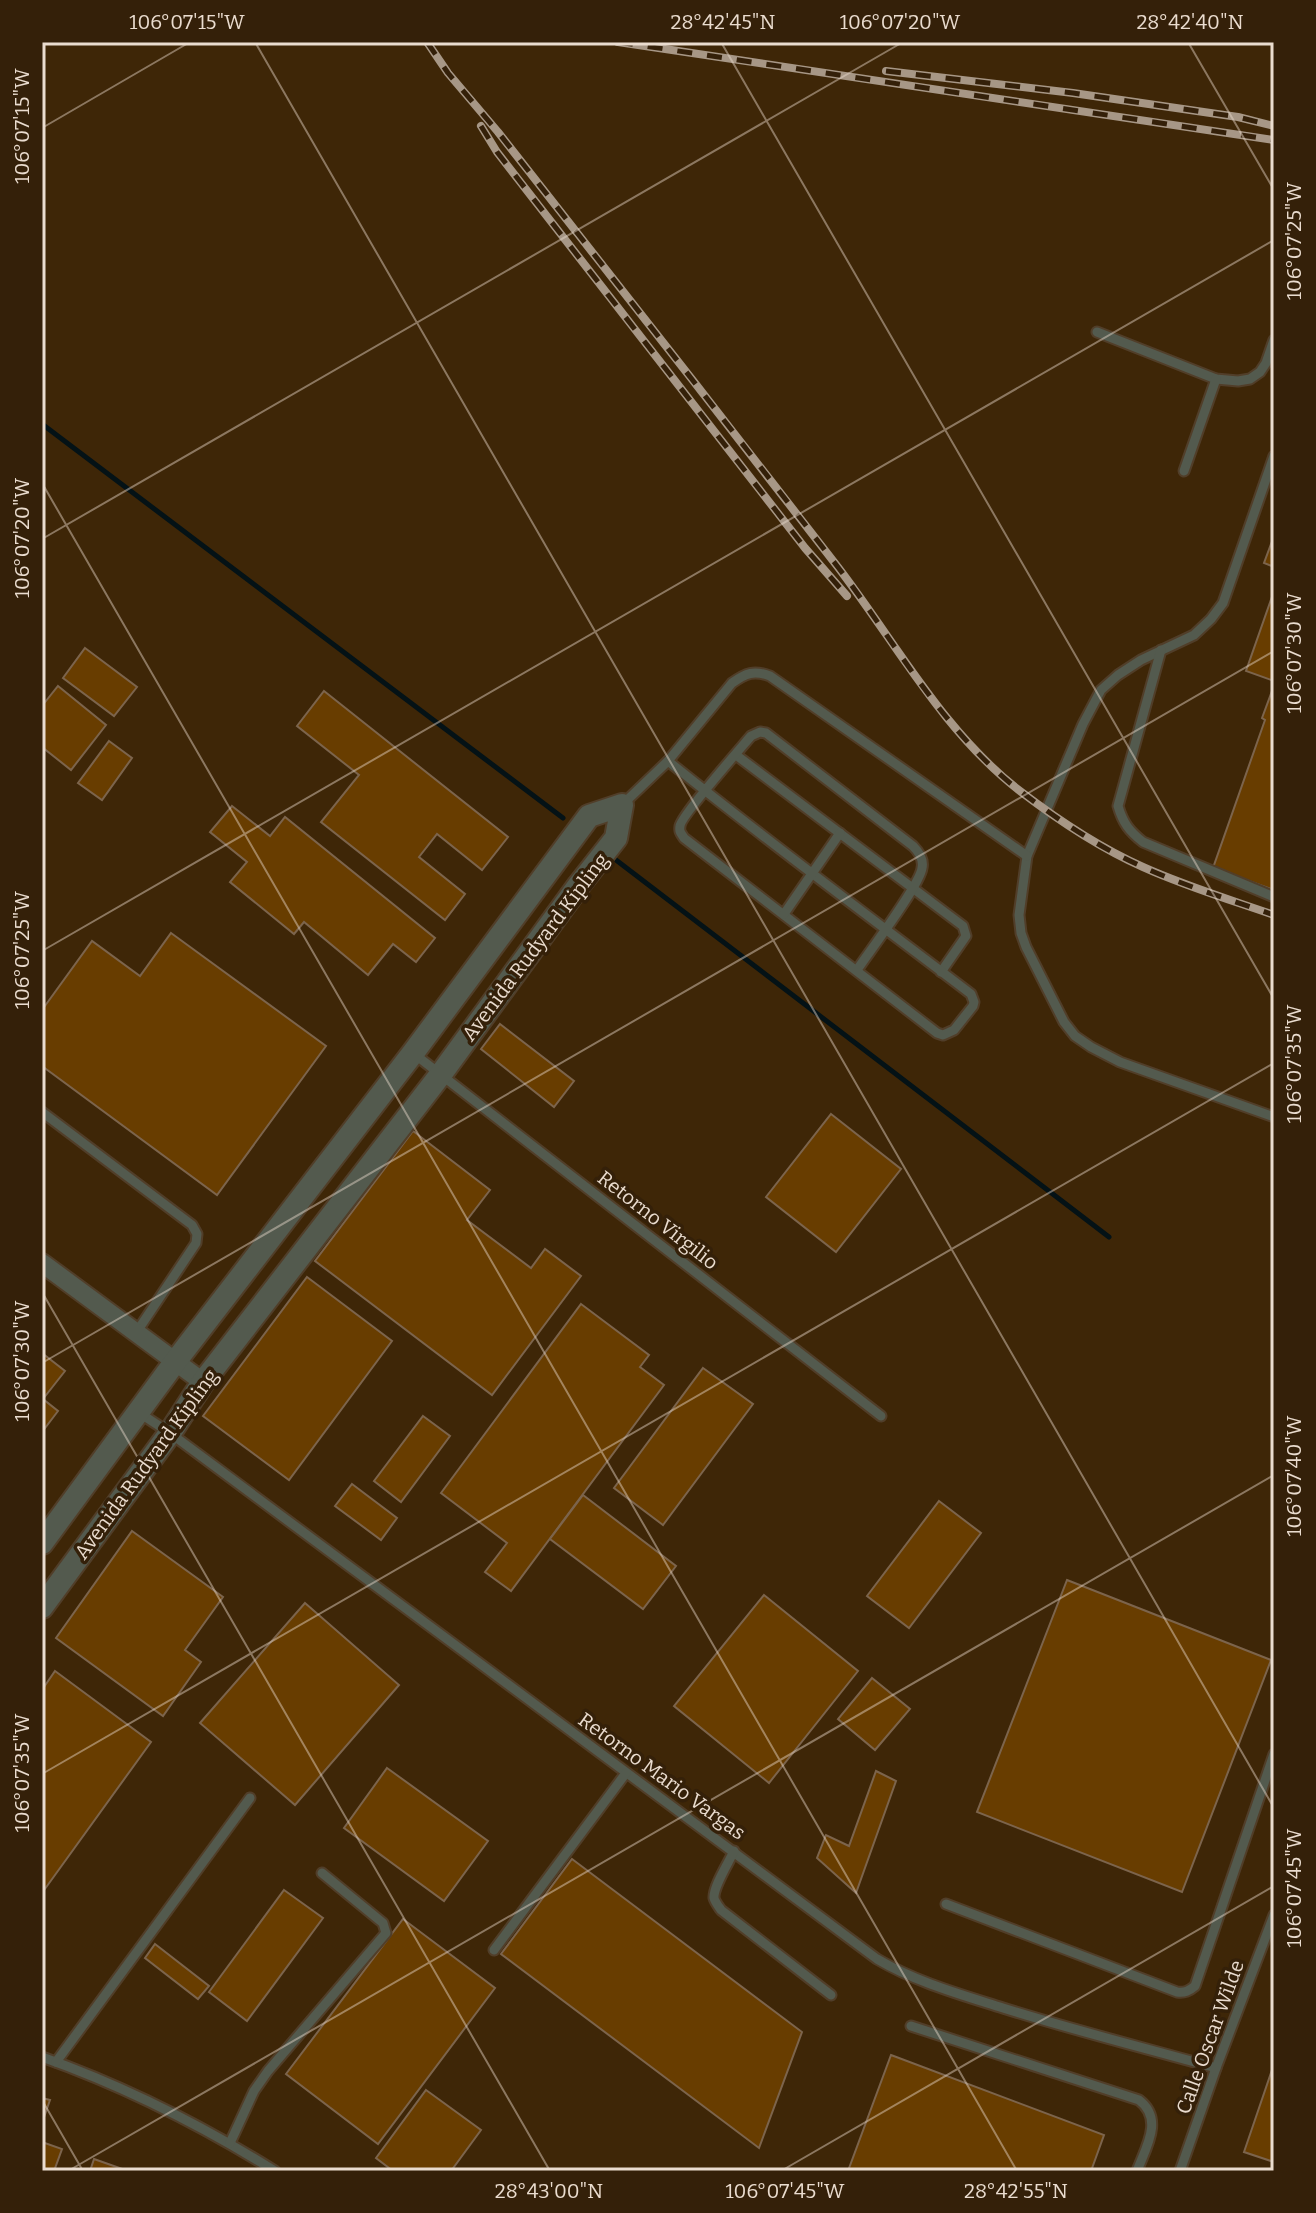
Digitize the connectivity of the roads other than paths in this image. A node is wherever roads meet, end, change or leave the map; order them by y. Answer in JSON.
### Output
{"nodes":[{"id":1,"x":1097,"y":332,"type":"dead end"},
{"id":2,"x":1274,"y":340,"type":"edge"},
{"id":3,"x":1216,"y":379,"type":"junction"},
{"id":4,"x":1274,"y":456,"type":"edge"},
{"id":5,"x":1184,"y":471,"type":"dead end"},
{"id":6,"x":1161,"y":650,"type":"junction"},
{"id":7,"x":736,"y":755,"type":"junction"},
{"id":8,"x":668,"y":761,"type":"junction"},
{"id":9,"x":705,"y":791,"type":"junction"},
{"id":10,"x":622,"y":805,"type":"junction"},
{"id":11,"x":840,"y":833,"type":"junction"},
{"id":12,"x":1027,"y":856,"type":"junction"},
{"id":13,"x":552,"y":864,"type":"junction"},
{"id":14,"x":811,"y":872,"type":"junction"},
{"id":15,"x":579,"y":885,"type":"junction"},
{"id":16,"x":912,"y":888,"type":"junction"},
{"id":17,"x":1274,"y":897,"type":"edge"},
{"id":18,"x":784,"y":914,"type":"junction"},
{"id":19,"x":885,"y":929,"type":"junction"},
{"id":20,"x":857,"y":970,"type":"junction"},
{"id":21,"x":941,"y":972,"type":"junction"},
{"id":22,"x":413,"y":1053,"type":"junction"},
{"id":23,"x":441,"y":1074,"type":"junction"},
{"id":24,"x":42,"y":1112,"type":"edge"},
{"id":25,"x":1274,"y":1117,"type":"edge"},
{"id":26,"x":42,"y":1263,"type":"edge"},
{"id":27,"x":136,"y":1333,"type":"junction"},
{"id":28,"x":175,"y":1362,"type":"junction"},
{"id":29,"x":203,"y":1382,"type":"junction"},
{"id":30,"x":138,"y":1412,"type":"junction"},
{"id":31,"x":881,"y":1416,"type":"dead end"},
{"id":32,"x":170,"y":1433,"type":"junction"},
{"id":33,"x":42,"y":1543,"type":"edge"},
{"id":34,"x":42,"y":1607,"type":"edge"},
{"id":35,"x":1274,"y":1754,"type":"edge"},
{"id":36,"x":626,"y":1773,"type":"junction"},
{"id":37,"x":250,"y":1798,"type":"dead end"},
{"id":38,"x":734,"y":1851,"type":"junction"},
{"id":39,"x":322,"y":1873,"type":"dead end"},
{"id":40,"x":946,"y":1904,"type":"dead end"},
{"id":41,"x":1274,"y":1915,"type":"edge"},
{"id":42,"x":494,"y":1950,"type":"dead end"},
{"id":43,"x":831,"y":1995,"type":"dead end"},
{"id":44,"x":911,"y":2026,"type":"dead end"},
{"id":45,"x":42,"y":2057,"type":"edge"},
{"id":46,"x":56,"y":2062,"type":"junction"},
{"id":47,"x":1216,"y":2068,"type":"junction"},
{"id":48,"x":230,"y":2143,"type":"junction"},
{"id":49,"x":275,"y":2171,"type":"edge"},
{"id":50,"x":1137,"y":2171,"type":"edge"},
{"id":51,"x":1180,"y":2171,"type":"edge"}],
"edges":[{"from":1,"to":3,"type":"lane"},
{"from":2,"to":3,"type":"lane"},
{"from":3,"to":5,"type":"lane"},
{"from":4,"to":6,"type":"lane"},
{"from":6,"to":12,"type":"lane"},
{"from":6,"to":17,"type":"lane"},
{"from":7,"to":9,"type":"lane"},
{"from":7,"to":11,"type":"lane"},
{"from":7,"to":16,"type":"lane"},
{"from":8,"to":9,"type":"lane"},
{"from":8,"to":10,"type":"lane"},
{"from":8,"to":12,"type":"lane"},
{"from":9,"to":14,"type":"lane"},
{"from":9,"to":18,"type":"lane"},
{"from":10,"to":13,"type":"street","name":"Avenida Rudyard Kipling"},
{"from":10,"to":15,"type":"street","name":"Avenida Rudyard Kipling"},
{"from":11,"to":14,"type":"lane"},
{"from":11,"to":16,"type":"lane"},
{"from":12,"to":25,"type":"lane"},
{"from":13,"to":15,"type":"street"},
{"from":13,"to":22,"type":"street","name":"Avenida Rudyard Kipling"},
{"from":14,"to":18,"type":"lane"},
{"from":14,"to":19,"type":"lane"},
{"from":15,"to":23,"type":"street","name":"Avenida Rudyard Kipling"},
{"from":16,"to":19,"type":"lane"},
{"from":16,"to":21,"type":"lane"},
{"from":18,"to":20,"type":"lane"},
{"from":19,"to":20,"type":"lane"},
{"from":19,"to":21,"type":"lane"},
{"from":20,"to":21,"type":"lane"},
{"from":22,"to":23,"type":"lane","name":"Retorno Virgilio"},
{"from":22,"to":28,"type":"street","name":"Avenida Rudyard Kipling"},
{"from":23,"to":29,"type":"street","name":"Avenida Rudyard Kipling"},
{"from":23,"to":31,"type":"lane","name":"Retorno Virgilio"},
{"from":24,"to":27,"type":"lane"},
{"from":26,"to":27,"type":"street"},
{"from":27,"to":28,"type":"street"},
{"from":28,"to":29,"type":"street"},
{"from":28,"to":30,"type":"street","name":"Avenida Rudyard Kipling"},
{"from":29,"to":32,"type":"street","name":"Avenida Rudyard Kipling"},
{"from":30,"to":32,"type":"lane","name":"Retorno Mario Vargas"},
{"from":30,"to":33,"type":"street","name":"Avenida Rudyard Kipling"},
{"from":32,"to":34,"type":"street","name":"Avenida Rudyard Kipling"},
{"from":32,"to":36,"type":"lane","name":"Retorno Mario Vargas"},
{"from":35,"to":40,"type":"lane"},
{"from":36,"to":38,"type":"lane","name":"Retorno Mario Vargas"},
{"from":36,"to":42,"type":"lane"},
{"from":37,"to":46,"type":"lane"},
{"from":38,"to":43,"type":"lane"},
{"from":38,"to":47,"type":"lane","name":"Retorno Mario Vargas"},
{"from":39,"to":48,"type":"lane"},
{"from":41,"to":47,"type":"lane","name":"Calle Oscar Wilde"},
{"from":44,"to":50,"type":"lane"},
{"from":45,"to":46,"type":"lane"},
{"from":46,"to":48,"type":"lane"},
{"from":47,"to":51,"type":"lane","name":"Calle Oscar Wilde"},
{"from":48,"to":49,"type":"lane"}]}
